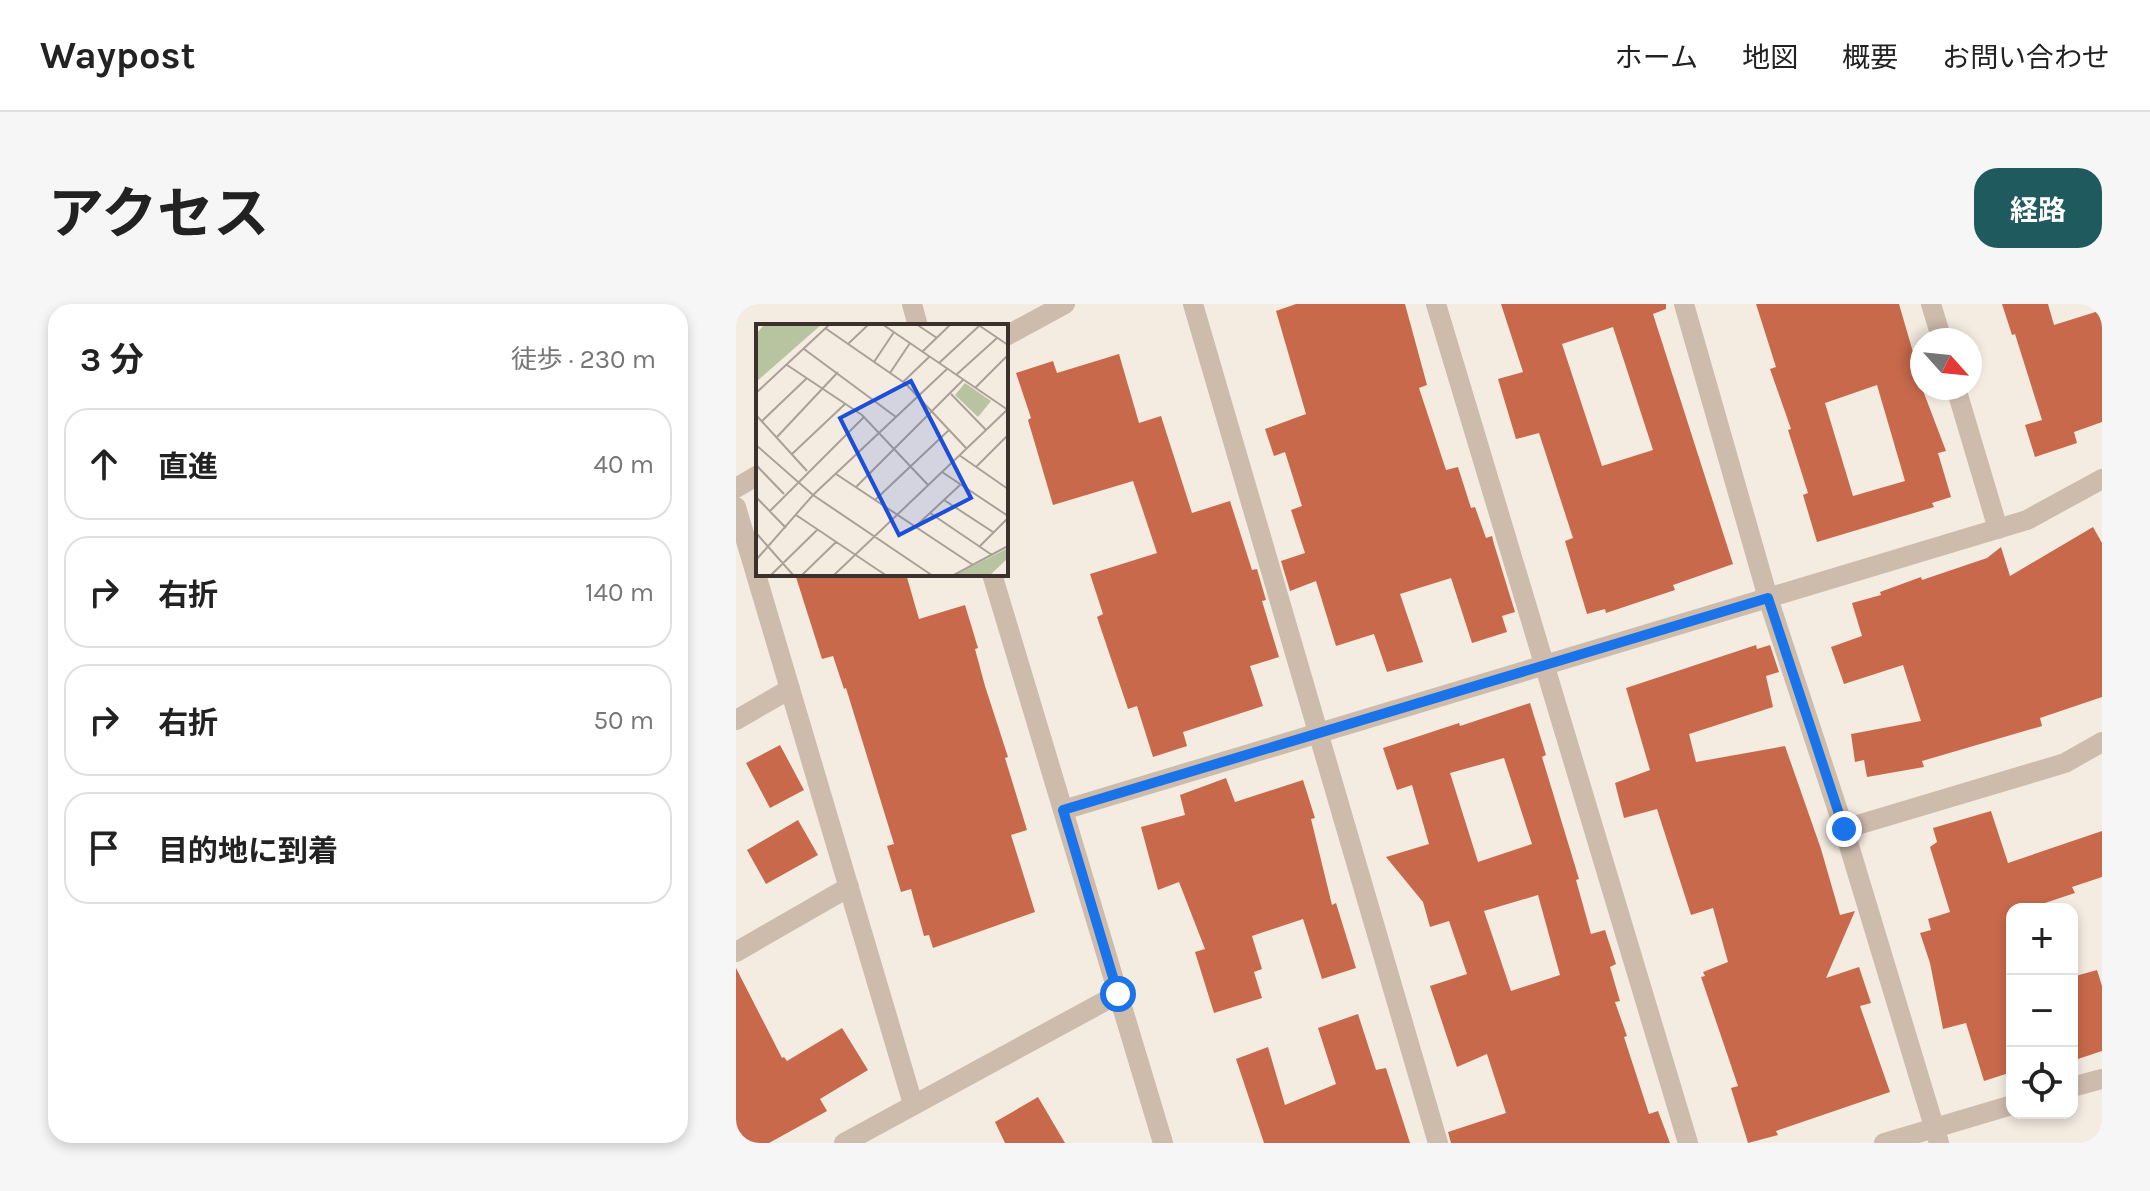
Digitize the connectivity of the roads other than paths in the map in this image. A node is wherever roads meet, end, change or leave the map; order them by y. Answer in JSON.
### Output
{"nodes":[{"id":1,"x":912,"y":304,"type":"edge"},
{"id":2,"x":1065,"y":304,"type":"edge"},
{"id":3,"x":1193,"y":304,"type":"edge"},
{"id":4,"x":1436,"y":304,"type":"edge"},
{"id":5,"x":1684,"y":304,"type":"edge"},
{"id":6,"x":1931,"y":304,"type":"edge"},
{"id":7,"x":917,"y":324,"type":"edge"},
{"id":8,"x":1938,"y":328,"type":"edge"},
{"id":9,"x":1008,"y":335,"type":"edge"},
{"id":10,"x":1960,"y":400,"type":"edge"},
{"id":11,"x":756,"y":476,"type":"edge"},
{"id":12,"x":2102,"y":479,"type":"edge"},
{"id":13,"x":736,"y":488,"type":"edge"},
{"id":14,"x":736,"y":507,"type":"edge"},
{"id":15,"x":1998,"y":529,"type":"junction"},
{"id":16,"x":756,"y":574,"type":"edge"},
{"id":17,"x":756,"y":576,"type":"edge"},
{"id":18,"x":993,"y":576,"type":"edge"},
{"id":19,"x":1768,"y":598,"type":"junction"},
{"id":20,"x":1544,"y":665,"type":"junction"},
{"id":21,"x":790,"y":689,"type":"junction"},
{"id":22,"x":736,"y":720,"type":"edge"},
{"id":23,"x":1319,"y":733,"type":"junction"},
{"id":24,"x":2102,"y":742,"type":"edge"},
{"id":25,"x":1063,"y":810,"type":"junction"},
{"id":26,"x":1844,"y":829,"type":"junction"},
{"id":27,"x":849,"y":887,"type":"junction"},
{"id":28,"x":736,"y":952,"type":"edge"},
{"id":29,"x":1118,"y":994,"type":"junction"},
{"id":30,"x":2102,"y":1079,"type":"edge"},
{"id":31,"x":2078,"y":1085,"type":"edge"},
{"id":32,"x":913,"y":1104,"type":"junction"},
{"id":33,"x":2006,"y":1107,"type":"edge"},
{"id":34,"x":1936,"y":1136,"type":"edge"},
{"id":35,"x":844,"y":1143,"type":"edge"},
{"id":36,"x":1163,"y":1143,"type":"edge"},
{"id":37,"x":1438,"y":1143,"type":"edge"},
{"id":38,"x":1688,"y":1143,"type":"edge"},
{"id":39,"x":1884,"y":1143,"type":"edge"}],
"edges":[{"from":1,"to":7,"type":"street"},
{"from":2,"to":9,"type":"street"},
{"from":3,"to":23,"type":"street"},
{"from":4,"to":20,"type":"street"},
{"from":5,"to":19,"type":"street"},
{"from":6,"to":8,"type":"street"},
{"from":10,"to":15,"type":"street"},
{"from":11,"to":13,"type":"street"},
{"from":12,"to":15,"type":"street"},
{"from":14,"to":16,"type":"street"},
{"from":15,"to":19,"type":"street"},
{"from":17,"to":21,"type":"street"},
{"from":18,"to":25,"type":"street"},
{"from":19,"to":20,"type":"street"},
{"from":19,"to":26,"type":"street"},
{"from":20,"to":23,"type":"street"},
{"from":20,"to":38,"type":"street"},
{"from":21,"to":22,"type":"street"},
{"from":21,"to":27,"type":"street"},
{"from":23,"to":25,"type":"street"},
{"from":23,"to":37,"type":"street"},
{"from":24,"to":26,"type":"street"},
{"from":25,"to":29,"type":"street"},
{"from":26,"to":34,"type":"street"},
{"from":27,"to":28,"type":"street"},
{"from":27,"to":32,"type":"street"},
{"from":29,"to":32,"type":"street"},
{"from":29,"to":36,"type":"street"},
{"from":30,"to":31,"type":"street"},
{"from":32,"to":35,"type":"street"},
{"from":33,"to":34,"type":"street"},
{"from":34,"to":39,"type":"street"}]}
